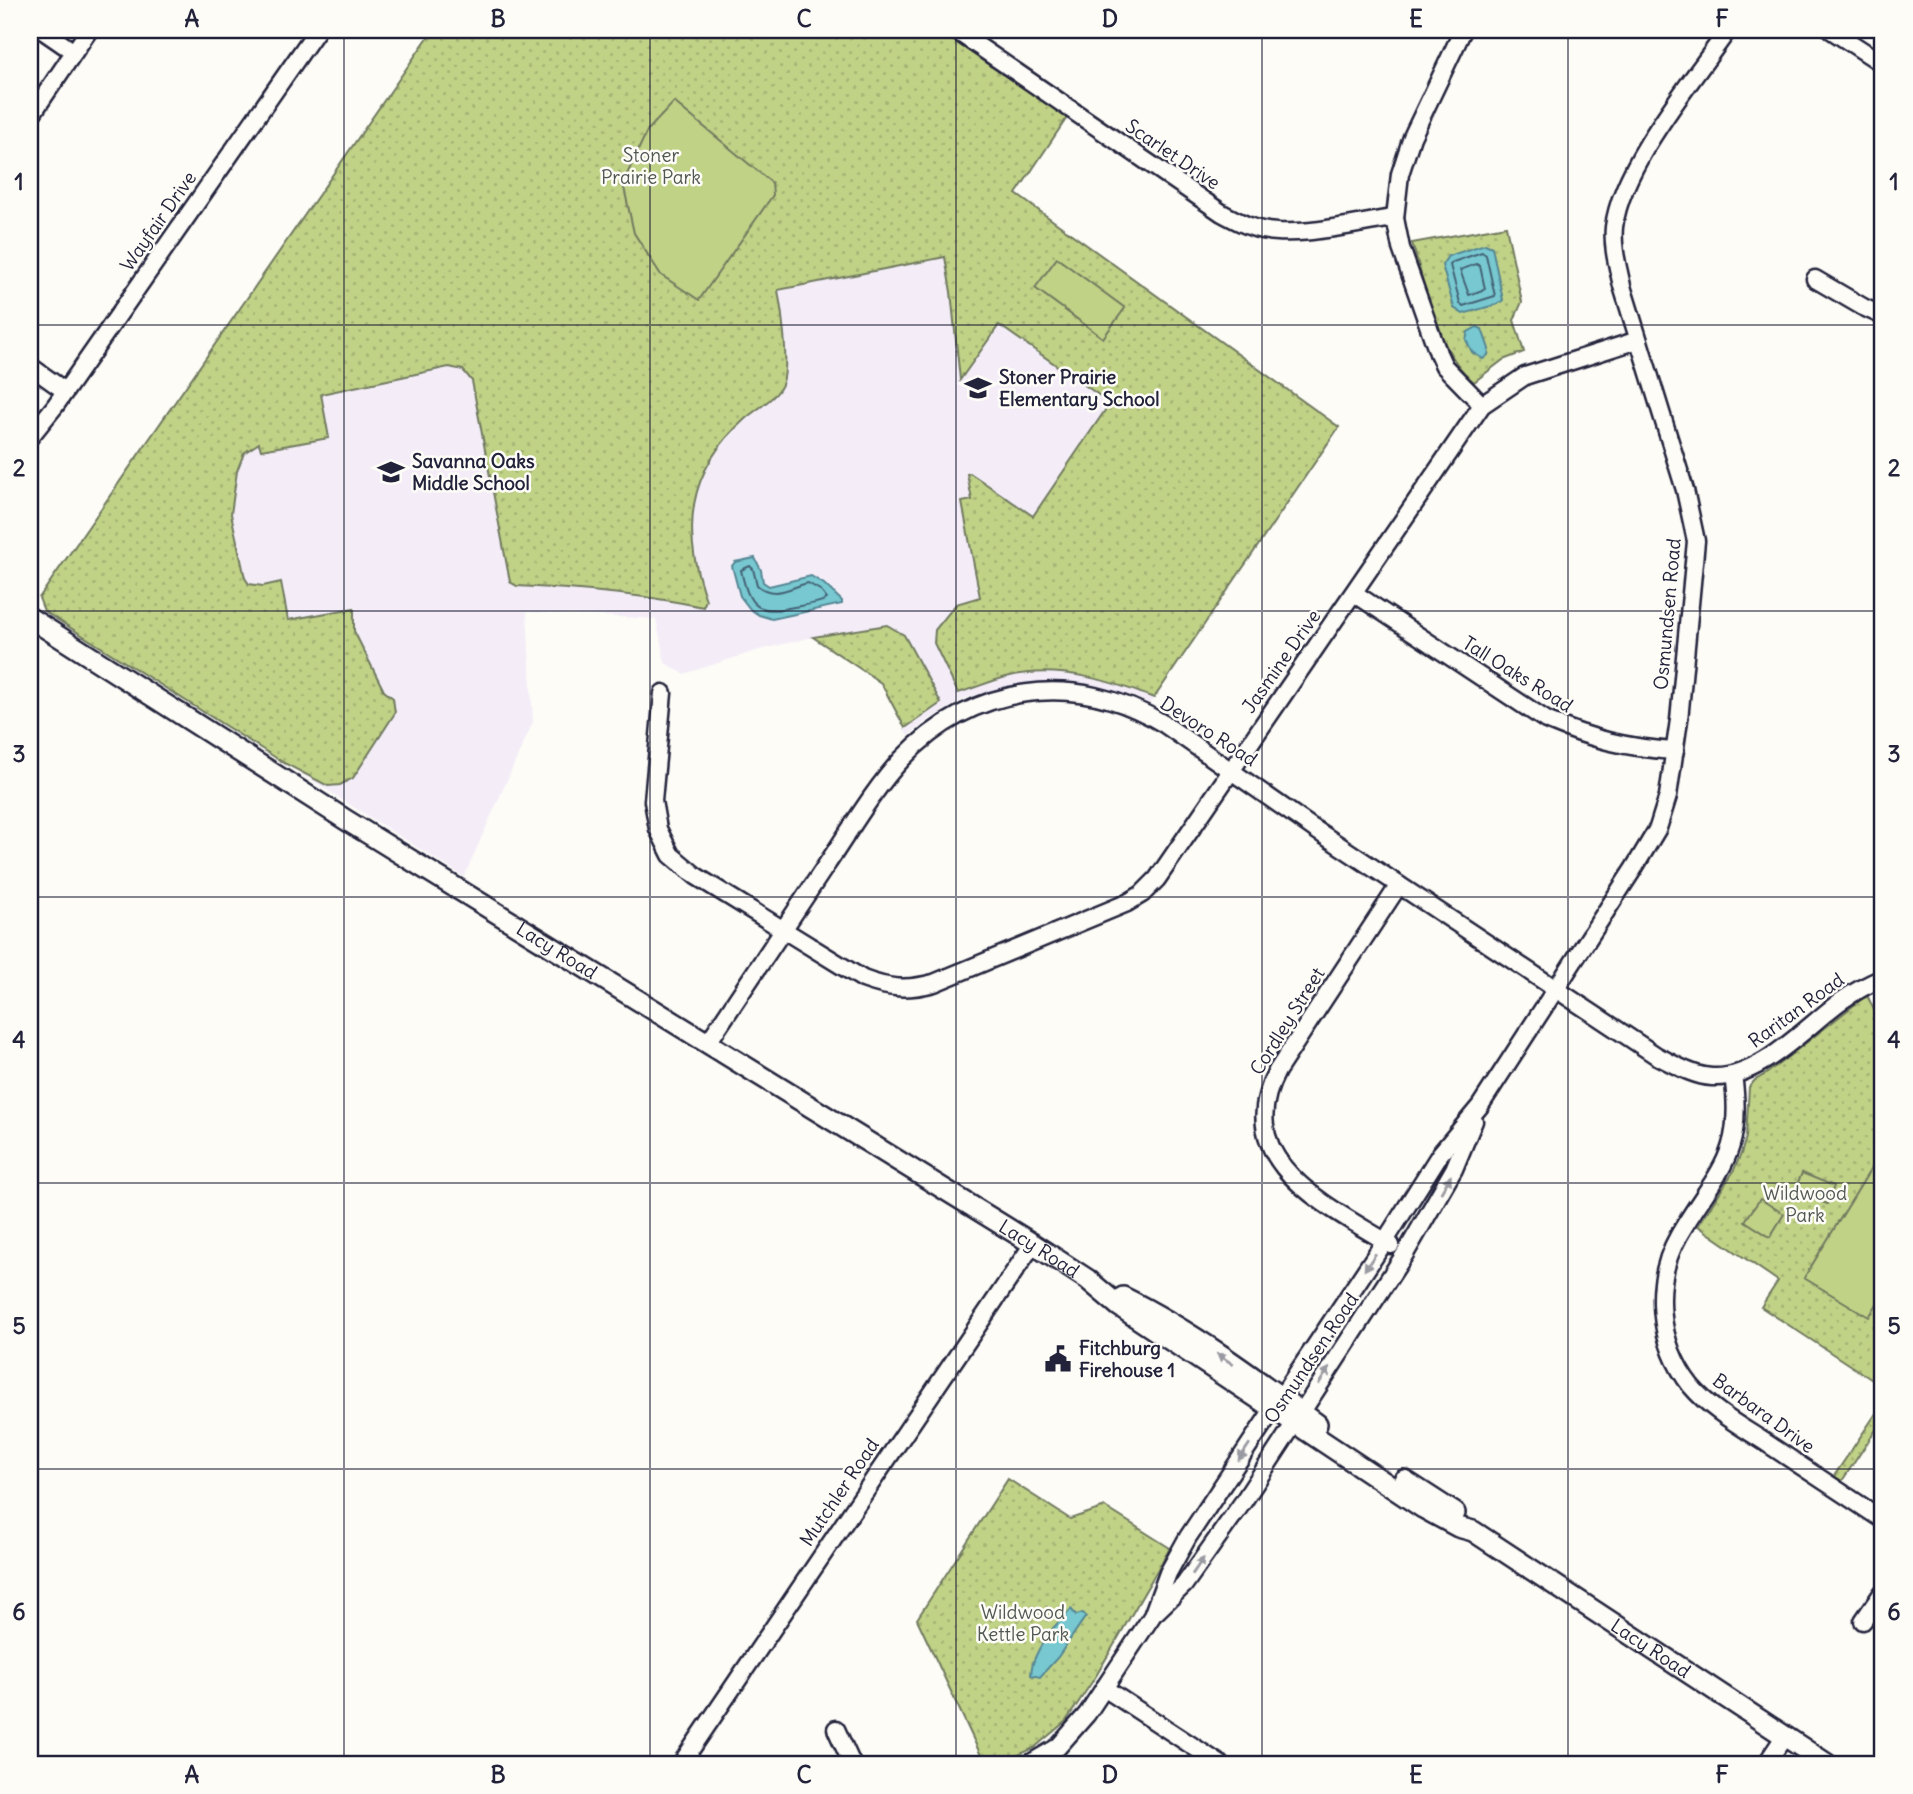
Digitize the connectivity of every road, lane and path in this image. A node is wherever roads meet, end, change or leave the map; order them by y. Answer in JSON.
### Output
{"nodes":[{"id":1,"x":42,"y":30,"type":"edge"},
{"id":2,"x":89,"y":30,"type":"edge"},
{"id":3,"x":317,"y":30,"type":"edge"},
{"id":4,"x":955,"y":30,"type":"edge"},
{"id":5,"x":1463,"y":30,"type":"edge"},
{"id":6,"x":1728,"y":30,"type":"edge"},
{"id":7,"x":1831,"y":30,"type":"edge"},
{"id":8,"x":74,"y":52,"type":"junction"},
{"id":9,"x":1883,"y":64,"type":"edge"},
{"id":10,"x":30,"y":117,"type":"edge"},
{"id":11,"x":1395,"y":218,"type":"junction"},
{"id":12,"x":1815,"y":279,"type":"dead end"},
{"id":13,"x":1883,"y":316,"type":"edge"},
{"id":14,"x":1638,"y":340,"type":"junction"},
{"id":15,"x":30,"y":366,"type":"edge"},
{"id":16,"x":65,"y":391,"type":"junction"},
{"id":17,"x":1482,"y":405,"type":"junction"},
{"id":18,"x":30,"y":435,"type":"edge"},
{"id":19,"x":1354,"y":593,"type":"junction"},
{"id":20,"x":30,"y":618,"type":"edge"},
{"id":21,"x":663,"y":693,"type":"dead end"},
{"id":22,"x":1675,"y":751,"type":"junction"},
{"id":23,"x":1231,"y":770,"type":"junction"},
{"id":24,"x":1399,"y":885,"type":"junction"},
{"id":25,"x":783,"y":930,"type":"junction"},
{"id":26,"x":1883,"y":978,"type":"edge"},
{"id":27,"x":1556,"y":988,"type":"junction"},
{"id":28,"x":707,"y":1044,"type":"junction"},
{"id":29,"x":1733,"y":1075,"type":"junction"},
{"id":30,"x":1480,"y":1107,"type":"junction"},
{"id":31,"x":1385,"y":1241,"type":"junction"},
{"id":32,"x":1033,"y":1244,"type":"junction"},
{"id":33,"x":1405,"y":1254,"type":"junction"},
{"id":34,"x":1277,"y":1403,"type":"junction"},
{"id":35,"x":1297,"y":1417,"type":"junction"},
{"id":36,"x":1208,"y":1506,"type":"junction"},
{"id":37,"x":1230,"y":1520,"type":"junction"},
{"id":38,"x":1883,"y":1520,"type":"edge"},
{"id":39,"x":1883,"y":1592,"type":"edge"},
{"id":40,"x":1152,"y":1616,"type":"junction"},
{"id":41,"x":1863,"y":1621,"type":"dead end"},
{"id":42,"x":1104,"y":1688,"type":"junction"},
{"id":43,"x":836,"y":1729,"type":"dead end"},
{"id":44,"x":1784,"y":1737,"type":"junction"},
{"id":45,"x":681,"y":1764,"type":"edge"},
{"id":46,"x":852,"y":1764,"type":"edge"},
{"id":47,"x":1030,"y":1764,"type":"edge"},
{"id":48,"x":1220,"y":1764,"type":"edge"},
{"id":49,"x":1766,"y":1764,"type":"edge"},
{"id":50,"x":1827,"y":1764,"type":"edge"}],
"edges":[{"from":1,"to":8,"type":"street"},
{"from":2,"to":8,"type":"street"},
{"from":3,"to":16,"type":"street","name":"Wayfair Drive"},
{"from":4,"to":11,"type":"street","name":"Scarlet Drive"},
{"from":5,"to":11,"type":"street"},
{"from":6,"to":14,"type":"street","name":"Osmundsen Road"},
{"from":7,"to":9,"type":"street"},
{"from":8,"to":10,"type":"street"},
{"from":11,"to":17,"type":"street"},
{"from":12,"to":13,"type":"street"},
{"from":14,"to":17,"type":"street","name":"Jasmine Drive"},
{"from":14,"to":22,"type":"street","name":"Osmundsen Road"},
{"from":15,"to":16,"type":"street"},
{"from":16,"to":18,"type":"street","name":"Wayfair Drive"},
{"from":17,"to":19,"type":"street","name":"Jasmine Drive"},
{"from":19,"to":22,"type":"street","name":"Tall Oaks Road"},
{"from":19,"to":23,"type":"street","name":"Jasmine Drive"},
{"from":20,"to":28,"type":"street","name":"Lacy Road"},
{"from":21,"to":25,"type":"street","name":"Jasmine Drive"},
{"from":22,"to":27,"type":"street","name":"Osmundsen Road"},
{"from":23,"to":24,"type":"street","name":"Devoro Road"},
{"from":23,"to":25,"type":"street","name":"Jasmine Drive"},
{"from":23,"to":25,"type":"street","name":"Devoro Road"},
{"from":24,"to":27,"type":"street","name":"Devoro Road"},
{"from":24,"to":31,"type":"street","name":"Cordley Street"},
{"from":25,"to":28,"type":"street","name":"Devoro Road"},
{"from":26,"to":29,"type":"street","name":"Raritan Road"},
{"from":27,"to":29,"type":"street","name":"Devoro Road"},
{"from":27,"to":30,"type":"street","name":"Osmundsen Road"},
{"from":28,"to":32,"type":"street","name":"Lacy Road"},
{"from":29,"to":38,"type":"street","name":"Barbara Drive"},
{"from":30,"to":31,"type":"street","name":"Osmundsen Road"},
{"from":33,"to":30,"type":"street","name":"Osmundsen Road","one_way":true},
{"from":31,"to":33,"type":"street","name":"Cordley Street"},
{"from":31,"to":34,"type":"street","name":"Osmundsen Road","one_way":true},
{"from":32,"to":34,"type":"street","name":"Lacy Road"},
{"from":32,"to":45,"type":"street","name":"Mutchler Road"},
{"from":35,"to":33,"type":"street","name":"Osmundsen Road","one_way":true},
{"from":34,"to":35,"type":"street","name":"Lacy Road"},
{"from":34,"to":36,"type":"street","name":"Osmundsen Road","one_way":true},
{"from":35,"to":37,"type":"street","name":"Osmundsen Road"},
{"from":35,"to":44,"type":"street","name":"Lacy Road"},
{"from":36,"to":37,"type":"street"},
{"from":36,"to":40,"type":"street","name":"Osmundsen Road"},
{"from":40,"to":37,"type":"street","name":"Osmundsen Road","one_way":true},
{"from":39,"to":41,"type":"street"},
{"from":40,"to":42,"type":"street","name":"Osmundsen Road"},
{"from":42,"to":47,"type":"street","name":"Osmundsen Road"},
{"from":42,"to":48,"type":"street"},
{"from":43,"to":46,"type":"street"},
{"from":44,"to":49,"type":"street"},
{"from":44,"to":50,"type":"street","name":"Lacy Road"}]}
